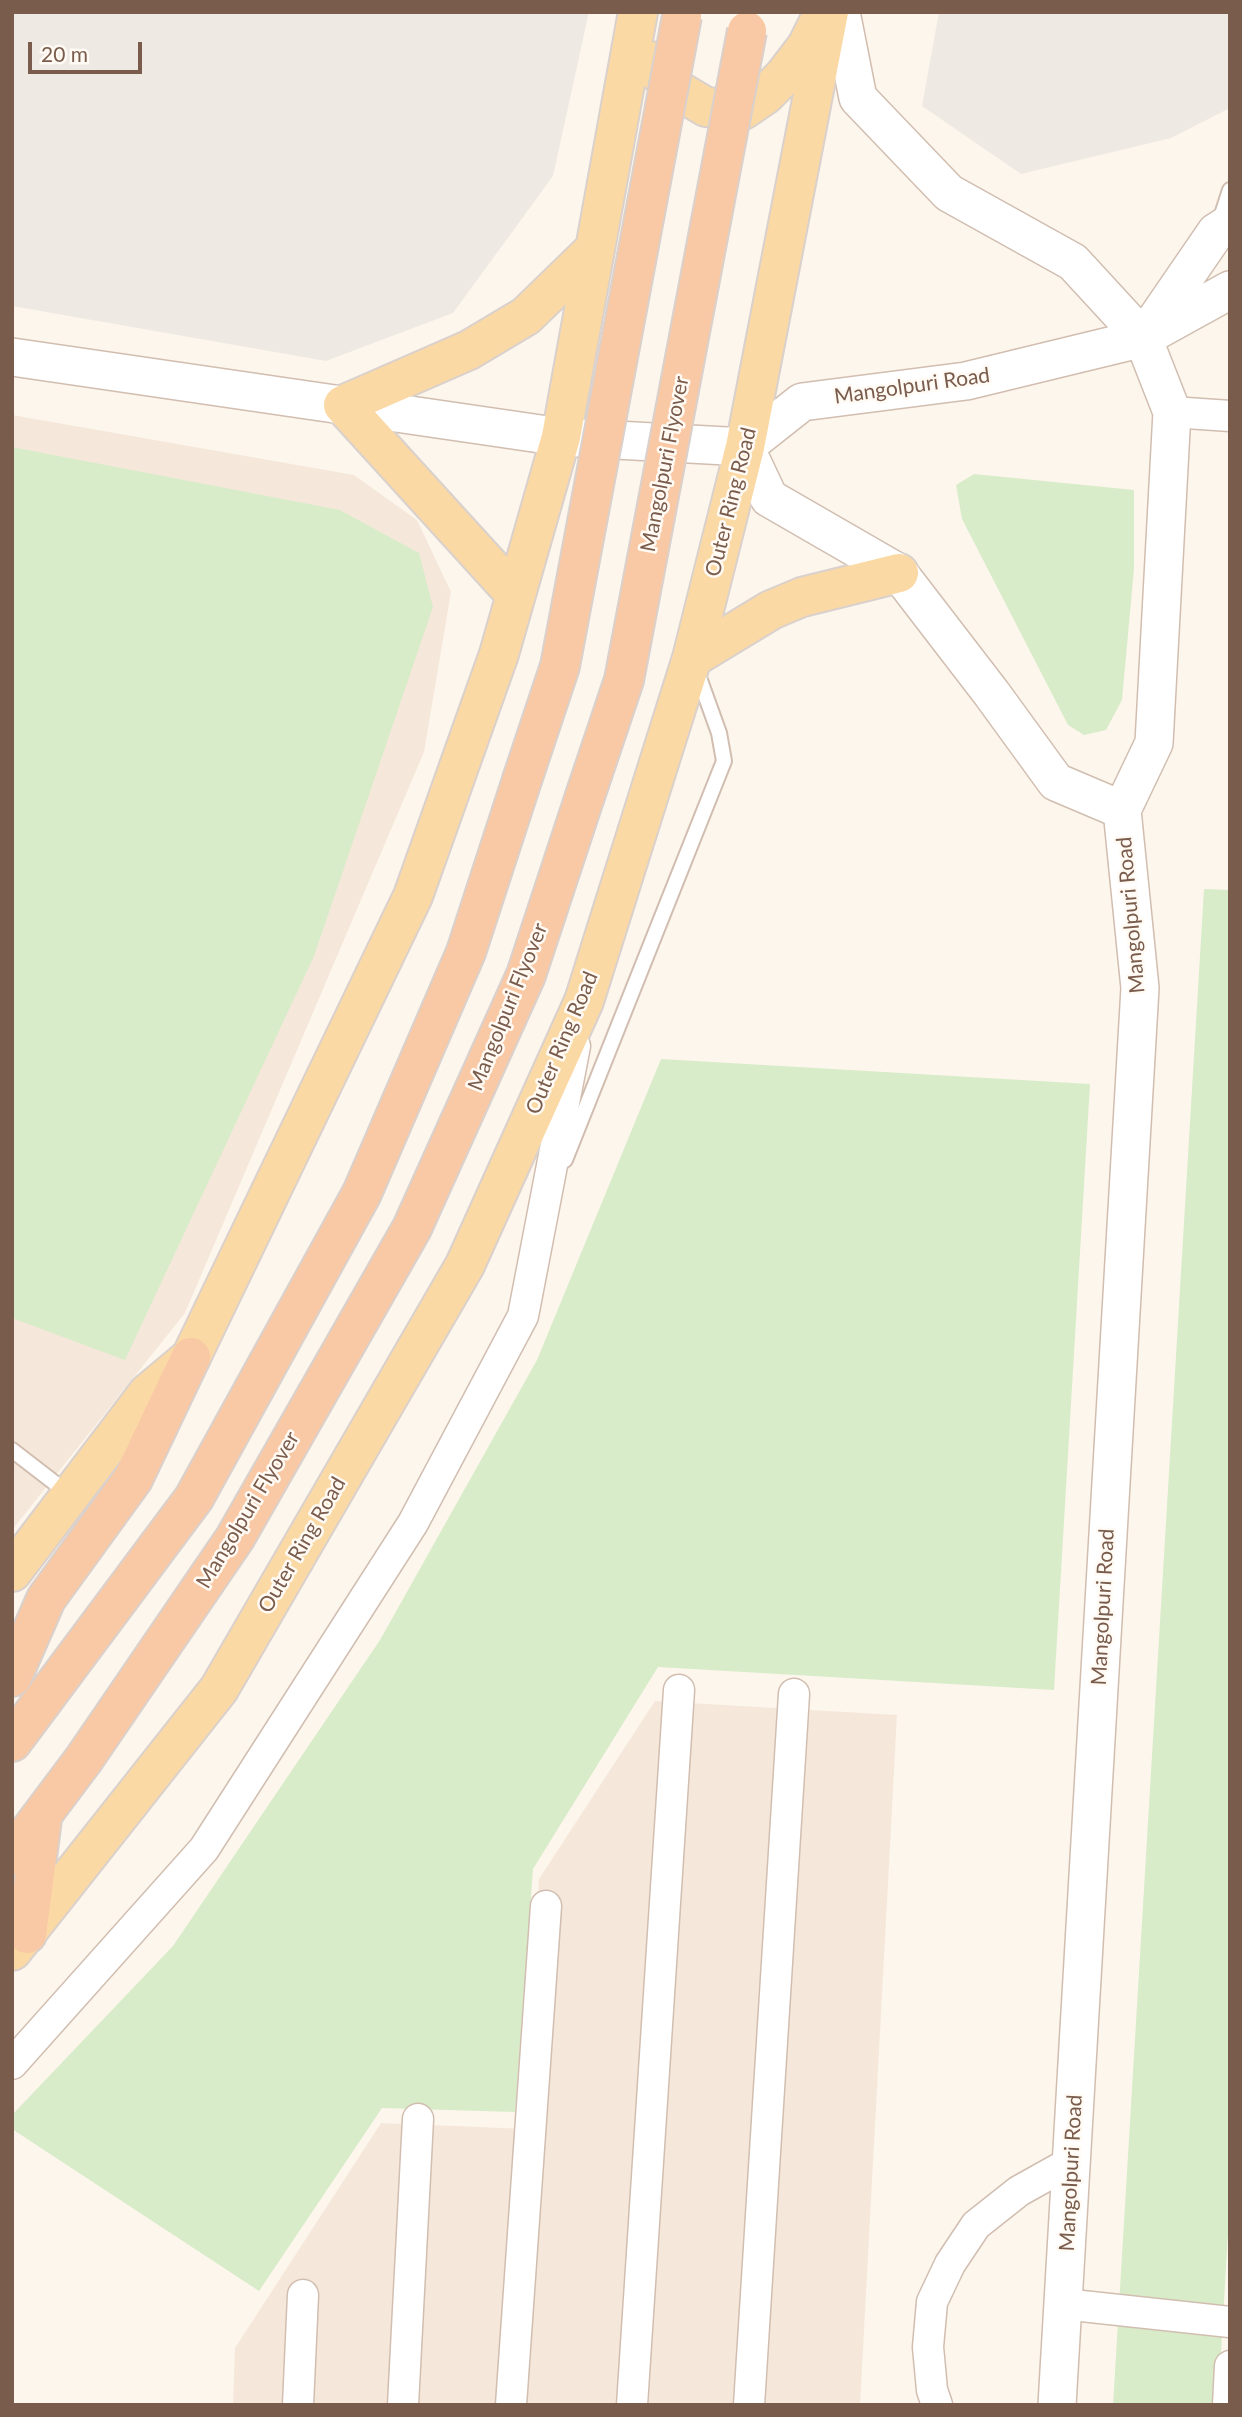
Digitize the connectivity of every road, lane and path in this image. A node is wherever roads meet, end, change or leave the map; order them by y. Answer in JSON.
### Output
{"nodes":[{"id":1,"x":682,"y":12,"type":"edge"},
{"id":2,"x":823,"y":12,"type":"edge"},
{"id":3,"x":829,"y":12,"type":"edge"},
{"id":4,"x":841,"y":12,"type":"edge"},
{"id":5,"x":638,"y":17,"type":"edge"},
{"id":6,"x":748,"y":21,"type":"edge"},
{"id":7,"x":1230,"y":190,"type":"edge"},
{"id":8,"x":1223,"y":228,"type":"edge"},
{"id":9,"x":595,"y":249,"type":"junction"},
{"id":10,"x":1230,"y":290,"type":"edge"},
{"id":11,"x":1143,"y":338,"type":"junction"},
{"id":12,"x":12,"y":357,"type":"edge"},
{"id":13,"x":343,"y":405,"type":"junction"},
{"id":14,"x":1172,"y":412,"type":"junction"},
{"id":15,"x":1230,"y":416,"type":"edge"},
{"id":16,"x":561,"y":437,"type":"junction"},
{"id":17,"x":746,"y":447,"type":"junction"},
{"id":18,"x":899,"y":573,"type":"junction"},
{"id":19,"x":516,"y":595,"type":"junction"},
{"id":20,"x":692,"y":658,"type":"junction"},
{"id":21,"x":1122,"y":810,"type":"junction"},
{"id":22,"x":584,"y":1001,"type":"junction"},
{"id":23,"x":542,"y":1216,"type":"junction"},
{"id":24,"x":191,"y":1357,"type":"junction"},
{"id":25,"x":12,"y":1450,"type":"edge"},
{"id":26,"x":70,"y":1495,"type":"junction"},
{"id":27,"x":12,"y":1572,"type":"edge"},
{"id":28,"x":12,"y":1677,"type":"edge"},
{"id":29,"x":679,"y":1690,"type":"dead end"},
{"id":30,"x":794,"y":1694,"type":"dead end"},
{"id":31,"x":12,"y":1742,"type":"edge"},
{"id":32,"x":42,"y":1816,"type":"junction"},
{"id":33,"x":12,"y":1855,"type":"edge"},
{"id":34,"x":546,"y":1906,"type":"dead end"},
{"id":35,"x":19,"y":1942,"type":"edge"},
{"id":36,"x":12,"y":2064,"type":"edge"},
{"id":37,"x":418,"y":2119,"type":"dead end"},
{"id":38,"x":1072,"y":2162,"type":"junction"},
{"id":39,"x":303,"y":2295,"type":"dead end"},
{"id":40,"x":1063,"y":2304,"type":"junction"},
{"id":41,"x":1230,"y":2322,"type":"edge"},
{"id":42,"x":1230,"y":2365,"type":"edge"},
{"id":43,"x":298,"y":2405,"type":"edge"},
{"id":44,"x":403,"y":2405,"type":"edge"},
{"id":45,"x":511,"y":2405,"type":"edge"},
{"id":46,"x":632,"y":2405,"type":"edge"},
{"id":47,"x":749,"y":2405,"type":"edge"},
{"id":48,"x":937,"y":2405,"type":"edge"},
{"id":49,"x":1057,"y":2405,"type":"edge"},
{"id":50,"x":1228,"y":2405,"type":"edge"}],
"edges":[{"from":1,"to":31,"type":"highway","bridge":true},
{"from":2,"to":5,"type":"main road"},
{"from":3,"to":17,"type":"main road","name":"Outer Ring Road"},
{"from":4,"to":11,"type":"street"},
{"from":5,"to":9,"type":"main road"},
{"from":6,"to":32,"type":"highway","name":"Mangolpuri Flyover","bridge":true},
{"from":7,"to":8,"type":"lane"},
{"from":8,"to":11,"type":"street"},
{"from":9,"to":13,"type":"main road"},
{"from":9,"to":16,"type":"main road"},
{"from":10,"to":11,"type":"street"},
{"from":11,"to":14,"type":"street","name":"Mangolpuri Road"},
{"from":11,"to":17,"type":"street","name":"Mangolpuri Road"},
{"from":12,"to":13,"type":"street"},
{"from":13,"to":16,"type":"street"},
{"from":13,"to":19,"type":"main road"},
{"from":14,"to":15,"type":"street"},
{"from":14,"to":21,"type":"street","name":"Mangolpuri Road"},
{"from":16,"to":17,"type":"street"},
{"from":16,"to":19,"type":"main road"},
{"from":17,"to":18,"type":"street","name":"Mangolpuri Road"},
{"from":17,"to":20,"type":"main road","name":"Outer Ring Road"},
{"from":18,"to":20,"type":"main road"},
{"from":18,"to":21,"type":"street","name":"Mangolpuri Road"},
{"from":19,"to":24,"type":"main road"},
{"from":20,"to":22,"type":"main road","name":"Outer Ring Road"},
{"from":20,"to":23,"type":"lane"},
{"from":21,"to":38,"type":"street","name":"Mangolpuri Road"},
{"from":22,"to":23,"type":"street"},
{"from":22,"to":35,"type":"main road","name":"Outer Ring Road"},
{"from":23,"to":36,"type":"street"},
{"from":24,"to":26,"type":"main road"},
{"from":24,"to":28,"type":"highway"},
{"from":25,"to":26,"type":"lane"},
{"from":26,"to":27,"type":"main road"},
{"from":29,"to":46,"type":"street"},
{"from":30,"to":47,"type":"street"},
{"from":32,"to":33,"type":"highway","name":"Mangolpuri Flyover"},
{"from":32,"to":35,"type":"highway"},
{"from":34,"to":45,"type":"street"},
{"from":37,"to":44,"type":"street"},
{"from":38,"to":40,"type":"street","name":"Mangolpuri Road"},
{"from":38,"to":48,"type":"street"},
{"from":39,"to":43,"type":"street"},
{"from":40,"to":41,"type":"street"},
{"from":40,"to":49,"type":"street","name":"Mangolpuri Road"},
{"from":42,"to":50,"type":"street"}]}
